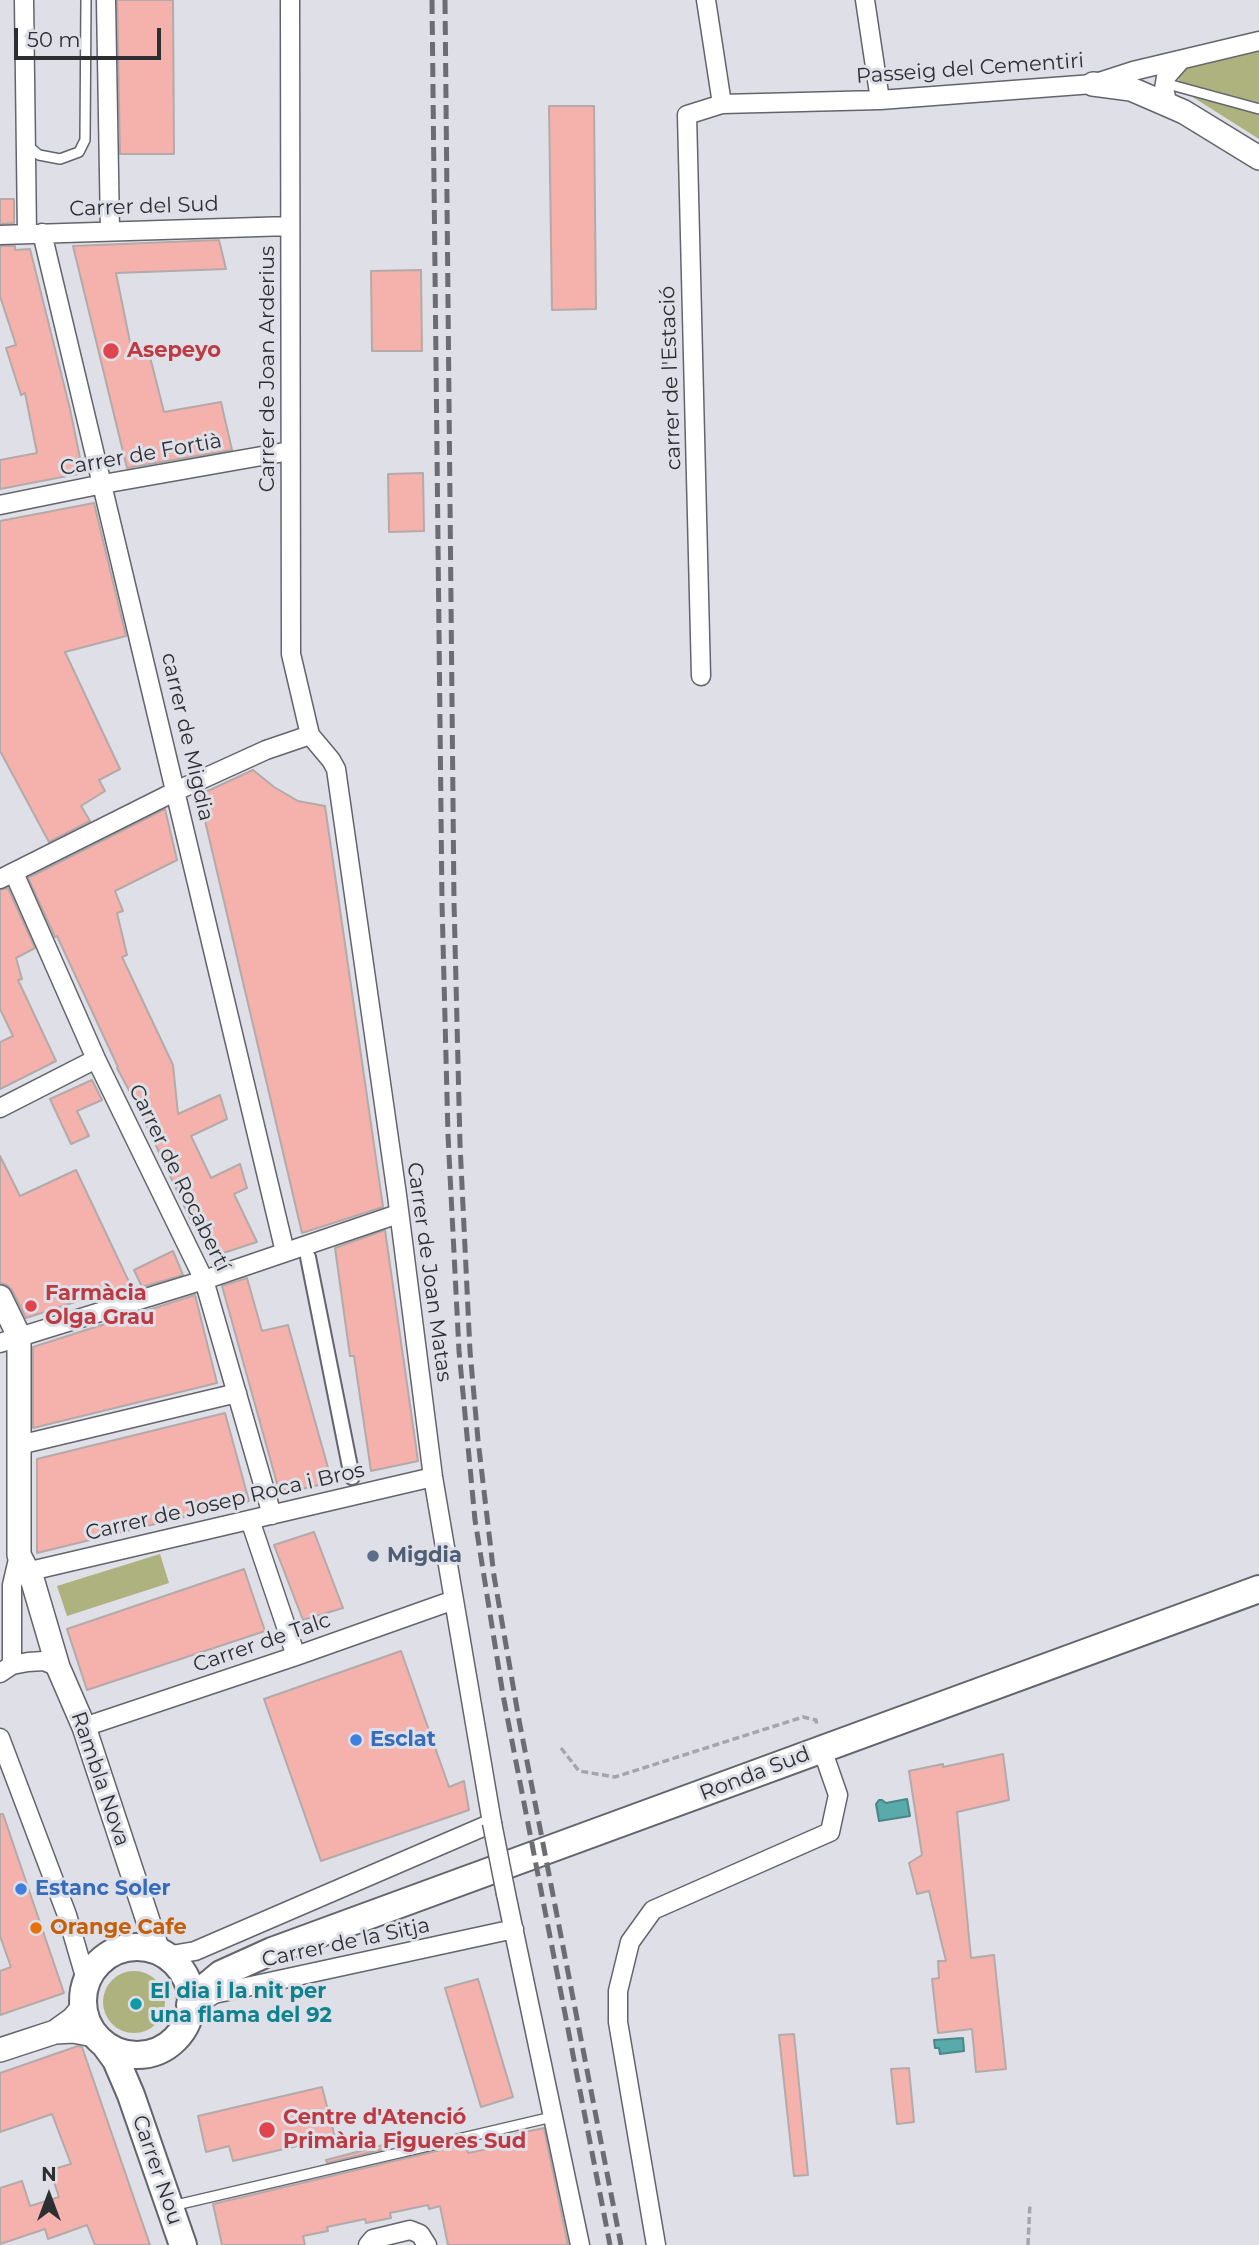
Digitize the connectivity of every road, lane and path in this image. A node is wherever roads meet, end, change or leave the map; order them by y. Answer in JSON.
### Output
{"nodes":[{"id":1,"x":24,"y":0,"type":"edge"},
{"id":2,"x":86,"y":0,"type":"edge"},
{"id":3,"x":106,"y":0,"type":"edge"},
{"id":4,"x":290,"y":0,"type":"edge"},
{"id":5,"x":706,"y":0,"type":"edge"},
{"id":6,"x":865,"y":0,"type":"edge"},
{"id":7,"x":1259,"y":41,"type":"edge"},
{"id":8,"x":1181,"y":61,"type":"junction"},
{"id":9,"x":1093,"y":84,"type":"junction"},
{"id":10,"x":1166,"y":94,"type":"junction"},
{"id":11,"x":880,"y":100,"type":"junction"},
{"id":12,"x":722,"y":104,"type":"junction"},
{"id":13,"x":1259,"y":109,"type":"edge"},
{"id":14,"x":26,"y":144,"type":"junction"},
{"id":15,"x":1259,"y":158,"type":"edge"},
{"id":16,"x":290,"y":226,"type":"junction"},
{"id":17,"x":110,"y":231,"type":"junction"},
{"id":18,"x":34,"y":234,"type":"junction"},
{"id":19,"x":0,"y":235,"type":"edge"},
{"id":20,"x":290,"y":452,"type":"junction"},
{"id":21,"x":103,"y":484,"type":"junction"},
{"id":22,"x":0,"y":505,"type":"edge"},
{"id":23,"x":701,"y":676,"type":"dead end"},
{"id":24,"x":310,"y":735,"type":"junction"},
{"id":25,"x":176,"y":791,"type":"junction"},
{"id":26,"x":7,"y":876,"type":"edge"},
{"id":27,"x":96,"y":1059,"type":"junction"},
{"id":28,"x":0,"y":1108,"type":"edge"},
{"id":29,"x":398,"y":1214,"type":"junction"},
{"id":30,"x":285,"y":1252,"type":"junction"},
{"id":31,"x":308,"y":1257,"type":"dead end"},
{"id":32,"x":204,"y":1280,"type":"junction"},
{"id":33,"x":0,"y":1297,"type":"edge"},
{"id":34,"x":9,"y":1339,"type":"edge"},
{"id":35,"x":237,"y":1393,"type":"junction"},
{"id":36,"x":19,"y":1445,"type":"junction"},
{"id":37,"x":352,"y":1477,"type":"dead end"},
{"id":38,"x":433,"y":1477,"type":"junction"},
{"id":39,"x":272,"y":1515,"type":"junction"},
{"id":40,"x":250,"y":1520,"type":"junction"},
{"id":41,"x":22,"y":1563,"type":"junction"},
{"id":42,"x":1259,"y":1589,"type":"edge"},
{"id":43,"x":454,"y":1600,"type":"junction"},
{"id":44,"x":296,"y":1656,"type":"junction"},
{"id":45,"x":58,"y":1667,"type":"junction"},
{"id":46,"x":6,"y":1669,"type":"edge"},
{"id":47,"x":84,"y":1727,"type":"junction"},
{"id":48,"x":0,"y":1738,"type":"edge"},
{"id":49,"x":561,"y":1748,"type":"dead end"},
{"id":50,"x":822,"y":1749,"type":"junction"},
{"id":51,"x":492,"y":1823,"type":"junction"},
{"id":52,"x":514,"y":1929,"type":"junction"},
{"id":53,"x":167,"y":1957,"type":"junction"},
{"id":54,"x":251,"y":1959,"type":"junction"},
{"id":55,"x":86,"y":1980,"type":"junction"},
{"id":56,"x":83,"y":2007,"type":"junction"},
{"id":57,"x":190,"y":2007,"type":"junction"},
{"id":58,"x":55,"y":2032,"type":"junction"},
{"id":59,"x":99,"y":2040,"type":"junction"},
{"id":60,"x":0,"y":2050,"type":"edge"},
{"id":61,"x":150,"y":2054,"type":"junction"},
{"id":62,"x":131,"y":2095,"type":"junction"},
{"id":63,"x":552,"y":2117,"type":"junction"},
{"id":64,"x":1030,"y":2203,"type":"dead end"},
{"id":65,"x":170,"y":2207,"type":"junction"},
{"id":66,"x":183,"y":2245,"type":"edge"},
{"id":67,"x":368,"y":2245,"type":"edge"},
{"id":68,"x":427,"y":2245,"type":"edge"},
{"id":69,"x":580,"y":2245,"type":"edge"},
{"id":70,"x":656,"y":2245,"type":"edge"},
{"id":71,"x":1028,"y":2245,"type":"edge"}],
"edges":[{"from":1,"to":14,"type":"street","name":"carrer de Migdia"},
{"from":2,"to":14,"type":"lane"},
{"from":3,"to":17,"type":"street"},
{"from":4,"to":16,"type":"street","name":"Carrer de Joan Arderius"},
{"from":5,"to":12,"type":"street"},
{"from":6,"to":11,"type":"street"},
{"from":7,"to":8,"type":"street","name":"Passeig del Cementiri"},
{"from":8,"to":9,"type":"street","name":"Passeig del Cementiri"},
{"from":8,"to":10,"type":"street"},
{"from":9,"to":10,"type":"street"},
{"from":9,"to":11,"type":"street","name":"Passeig del Cementiri"},
{"from":10,"to":13,"type":"lane"},
{"from":10,"to":15,"type":"street"},
{"from":11,"to":12,"type":"street","name":"Passeig del Cementiri"},
{"from":12,"to":23,"type":"street","name":"carrer de l'Estació"},
{"from":14,"to":18,"type":"street","name":"carrer de Migdia"},
{"from":16,"to":17,"type":"street","name":"Carrer del Sud"},
{"from":16,"to":20,"type":"street","name":"Carrer de Joan Arderius"},
{"from":17,"to":18,"type":"street","name":"Carrer del Sud"},
{"from":18,"to":19,"type":"street","name":"Carrer del Sud"},
{"from":18,"to":21,"type":"street","name":"carrer de Migdia"},
{"from":20,"to":21,"type":"street","name":"Carrer de Fortià"},
{"from":20,"to":24,"type":"street","name":"Carrer de Joan Arderius"},
{"from":21,"to":22,"type":"street","name":"Carrer de Fortià"},
{"from":21,"to":25,"type":"street","name":"carrer de Migdia"},
{"from":24,"to":25,"type":"street"},
{"from":24,"to":29,"type":"street","name":"Carrer de Joan Matas"},
{"from":25,"to":26,"type":"street"},
{"from":25,"to":30,"type":"street","name":"carrer de Migdia"},
{"from":26,"to":27,"type":"street","name":"Carrer de Rocabertí"},
{"from":27,"to":28,"type":"street"},
{"from":27,"to":32,"type":"street","name":"Carrer de Rocabertí"},
{"from":29,"to":30,"type":"street"},
{"from":29,"to":38,"type":"street","name":"Carrer de Joan Matas"},
{"from":30,"to":32,"type":"street"},
{"from":31,"to":37,"type":"street"},
{"from":32,"to":34,"type":"street"},
{"from":32,"to":35,"type":"street","name":"Carrer de Rocabertí"},
{"from":33,"to":34,"type":"street"},
{"from":34,"to":36,"type":"street"},
{"from":35,"to":36,"type":"street"},
{"from":35,"to":39,"type":"street","name":"Carrer de Rocabertí"},
{"from":36,"to":41,"type":"street"},
{"from":38,"to":39,"type":"street","name":"Carrer de Josep Roca i Bros"},
{"from":38,"to":43,"type":"street","name":"Carrer de Joan Matas"},
{"from":39,"to":40,"type":"street","name":"Carrer de Josep Roca i Bros"},
{"from":40,"to":41,"type":"street","name":"Carrer de Josep Roca i Bros"},
{"from":40,"to":44,"type":"street"},
{"from":41,"to":45,"type":"street","name":"Rambla Nova"},
{"from":41,"to":46,"type":"street"},
{"from":42,"to":50,"type":"main road","name":"Ronda Sud"},
{"from":43,"to":44,"type":"street","name":"Carrer de Talc"},
{"from":43,"to":51,"type":"street","name":"Carrer de Joan Matas"},
{"from":44,"to":47,"type":"street","name":"Carrer de Talc"},
{"from":45,"to":46,"type":"street"},
{"from":45,"to":47,"type":"street","name":"Rambla Nova"},
{"from":47,"to":53,"type":"street","name":"Rambla Nova"},
{"from":48,"to":55,"type":"street"},
{"from":49,"to":50,"type":"path"},
{"from":50,"to":54,"type":"main road","name":"Ronda Sud"},
{"from":50,"to":70,"type":"street"},
{"from":51,"to":52,"type":"street","name":"Carrer de Joan Matas","bridge":true},
{"from":51,"to":53,"type":"street"},
{"from":52,"to":57,"type":"street","name":"Carrer de la Sitja"},
{"from":52,"to":63,"type":"street","name":"Carrer de Joan Matas"},
{"from":53,"to":54,"type":"main road","name":"Ronda Sud"},
{"from":53,"to":55,"type":"main road"},
{"from":53,"to":57,"type":"main road"},
{"from":54,"to":57,"type":"main road","name":"Ronda Sud"},
{"from":55,"to":56,"type":"main road"},
{"from":56,"to":58,"type":"street"},
{"from":56,"to":59,"type":"main road"},
{"from":57,"to":61,"type":"main road"},
{"from":58,"to":59,"type":"street"},
{"from":58,"to":60,"type":"street"},
{"from":59,"to":61,"type":"main road"},
{"from":59,"to":62,"type":"main road","name":"Carrer Nou"},
{"from":61,"to":62,"type":"main road","name":"Carrer Nou"},
{"from":62,"to":65,"type":"main road","name":"Carrer Nou"},
{"from":63,"to":65,"type":"lane"},
{"from":63,"to":69,"type":"street","name":"Carrer de Joan Matas"},
{"from":64,"to":71,"type":"path"},
{"from":65,"to":66,"type":"main road","name":"Carrer Nou"},
{"from":67,"to":68,"type":"street"}]}
